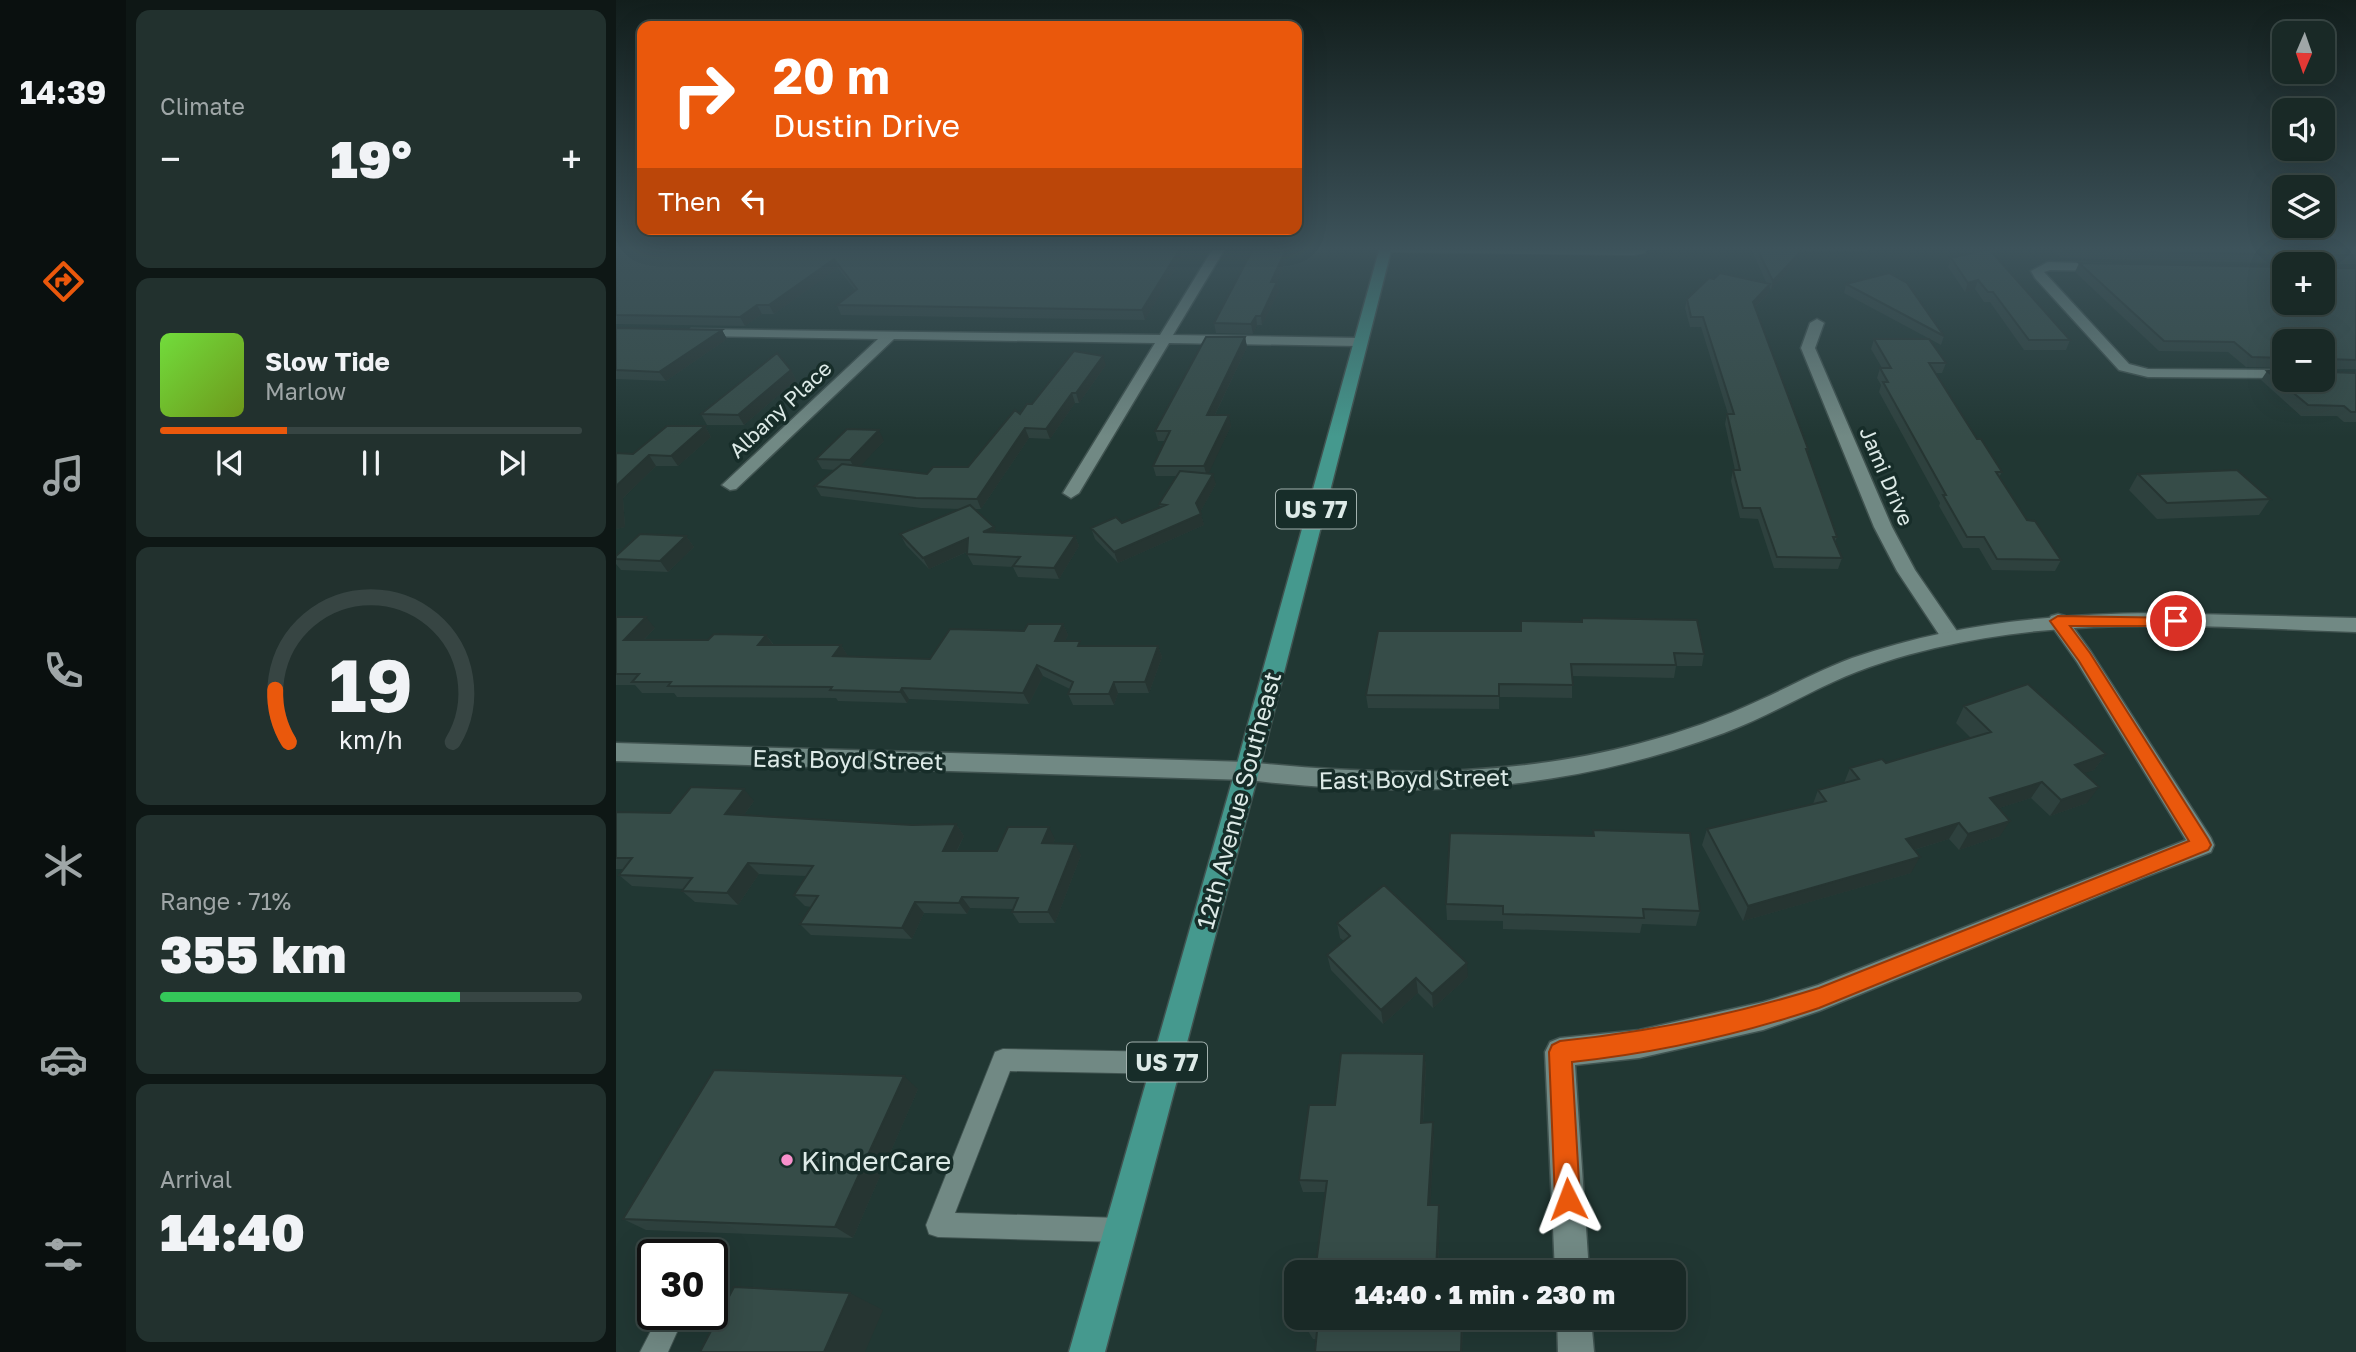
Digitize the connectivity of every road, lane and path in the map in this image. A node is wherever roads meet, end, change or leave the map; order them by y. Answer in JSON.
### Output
{"nodes":[{"id":1,"x":1181,"y":310,"type":"edge"},
{"id":2,"x":1368,"y":310,"type":"edge"},
{"id":3,"x":2071,"y":310,"type":"edge"},
{"id":4,"x":1817,"y":323,"type":"dead end"},
{"id":5,"x":683,"y":332,"type":"edge"},
{"id":6,"x":889,"y":336,"type":"junction"},
{"id":7,"x":1163,"y":340,"type":"junction"},
{"id":8,"x":1359,"y":342,"type":"junction"},
{"id":9,"x":2272,"y":374,"type":"edge"},
{"id":10,"x":730,"y":485,"type":"dead end"},
{"id":11,"x":1071,"y":493,"type":"dead end"},
{"id":12,"x":2058,"y":621,"type":"junction"},
{"id":13,"x":2356,"y":625,"type":"edge"},
{"id":14,"x":1951,"y":637,"type":"junction"},
{"id":15,"x":616,"y":752,"type":"edge"},
{"id":16,"x":1247,"y":771,"type":"junction"},
{"id":17,"x":1167,"y":1063,"type":"junction"},
{"id":18,"x":1120,"y":1230,"type":"junction"},
{"id":19,"x":1571,"y":1260,"type":"edge"},
{"id":20,"x":1575,"y":1330,"type":"edge"},
{"id":21,"x":1087,"y":1352,"type":"edge"},
{"id":22,"x":1576,"y":1352,"type":"edge"}],
"edges":[{"from":1,"to":7,"type":"street"},
{"from":2,"to":8,"type":"main road","name":"12th Avenue Southeast","number":"US 77"},
{"from":3,"to":9,"type":"street"},
{"from":4,"to":14,"type":"street","name":"Jami Drive"},
{"from":5,"to":6,"type":"street"},
{"from":6,"to":7,"type":"street"},
{"from":6,"to":10,"type":"street","name":"Albany Place"},
{"from":7,"to":8,"type":"street"},
{"from":7,"to":11,"type":"street"},
{"from":8,"to":16,"type":"main road","name":"12th Avenue Southeast","number":"US 77"},
{"from":12,"to":13,"type":"street","name":"East Boyd Street"},
{"from":12,"to":14,"type":"street","name":"East Boyd Street"},
{"from":12,"to":19,"type":"street"},
{"from":14,"to":16,"type":"street","name":"East Boyd Street"},
{"from":15,"to":16,"type":"street","name":"East Boyd Street"},
{"from":16,"to":17,"type":"main road","name":"12th Avenue Southeast","number":"US 77"},
{"from":17,"to":18,"type":"main road","name":"12th Avenue Southeast","number":"US 77"},
{"from":17,"to":18,"type":"lane"},
{"from":18,"to":21,"type":"main road","name":"12th Avenue Southeast","number":"US 77"},
{"from":20,"to":22,"type":"street"}]}
